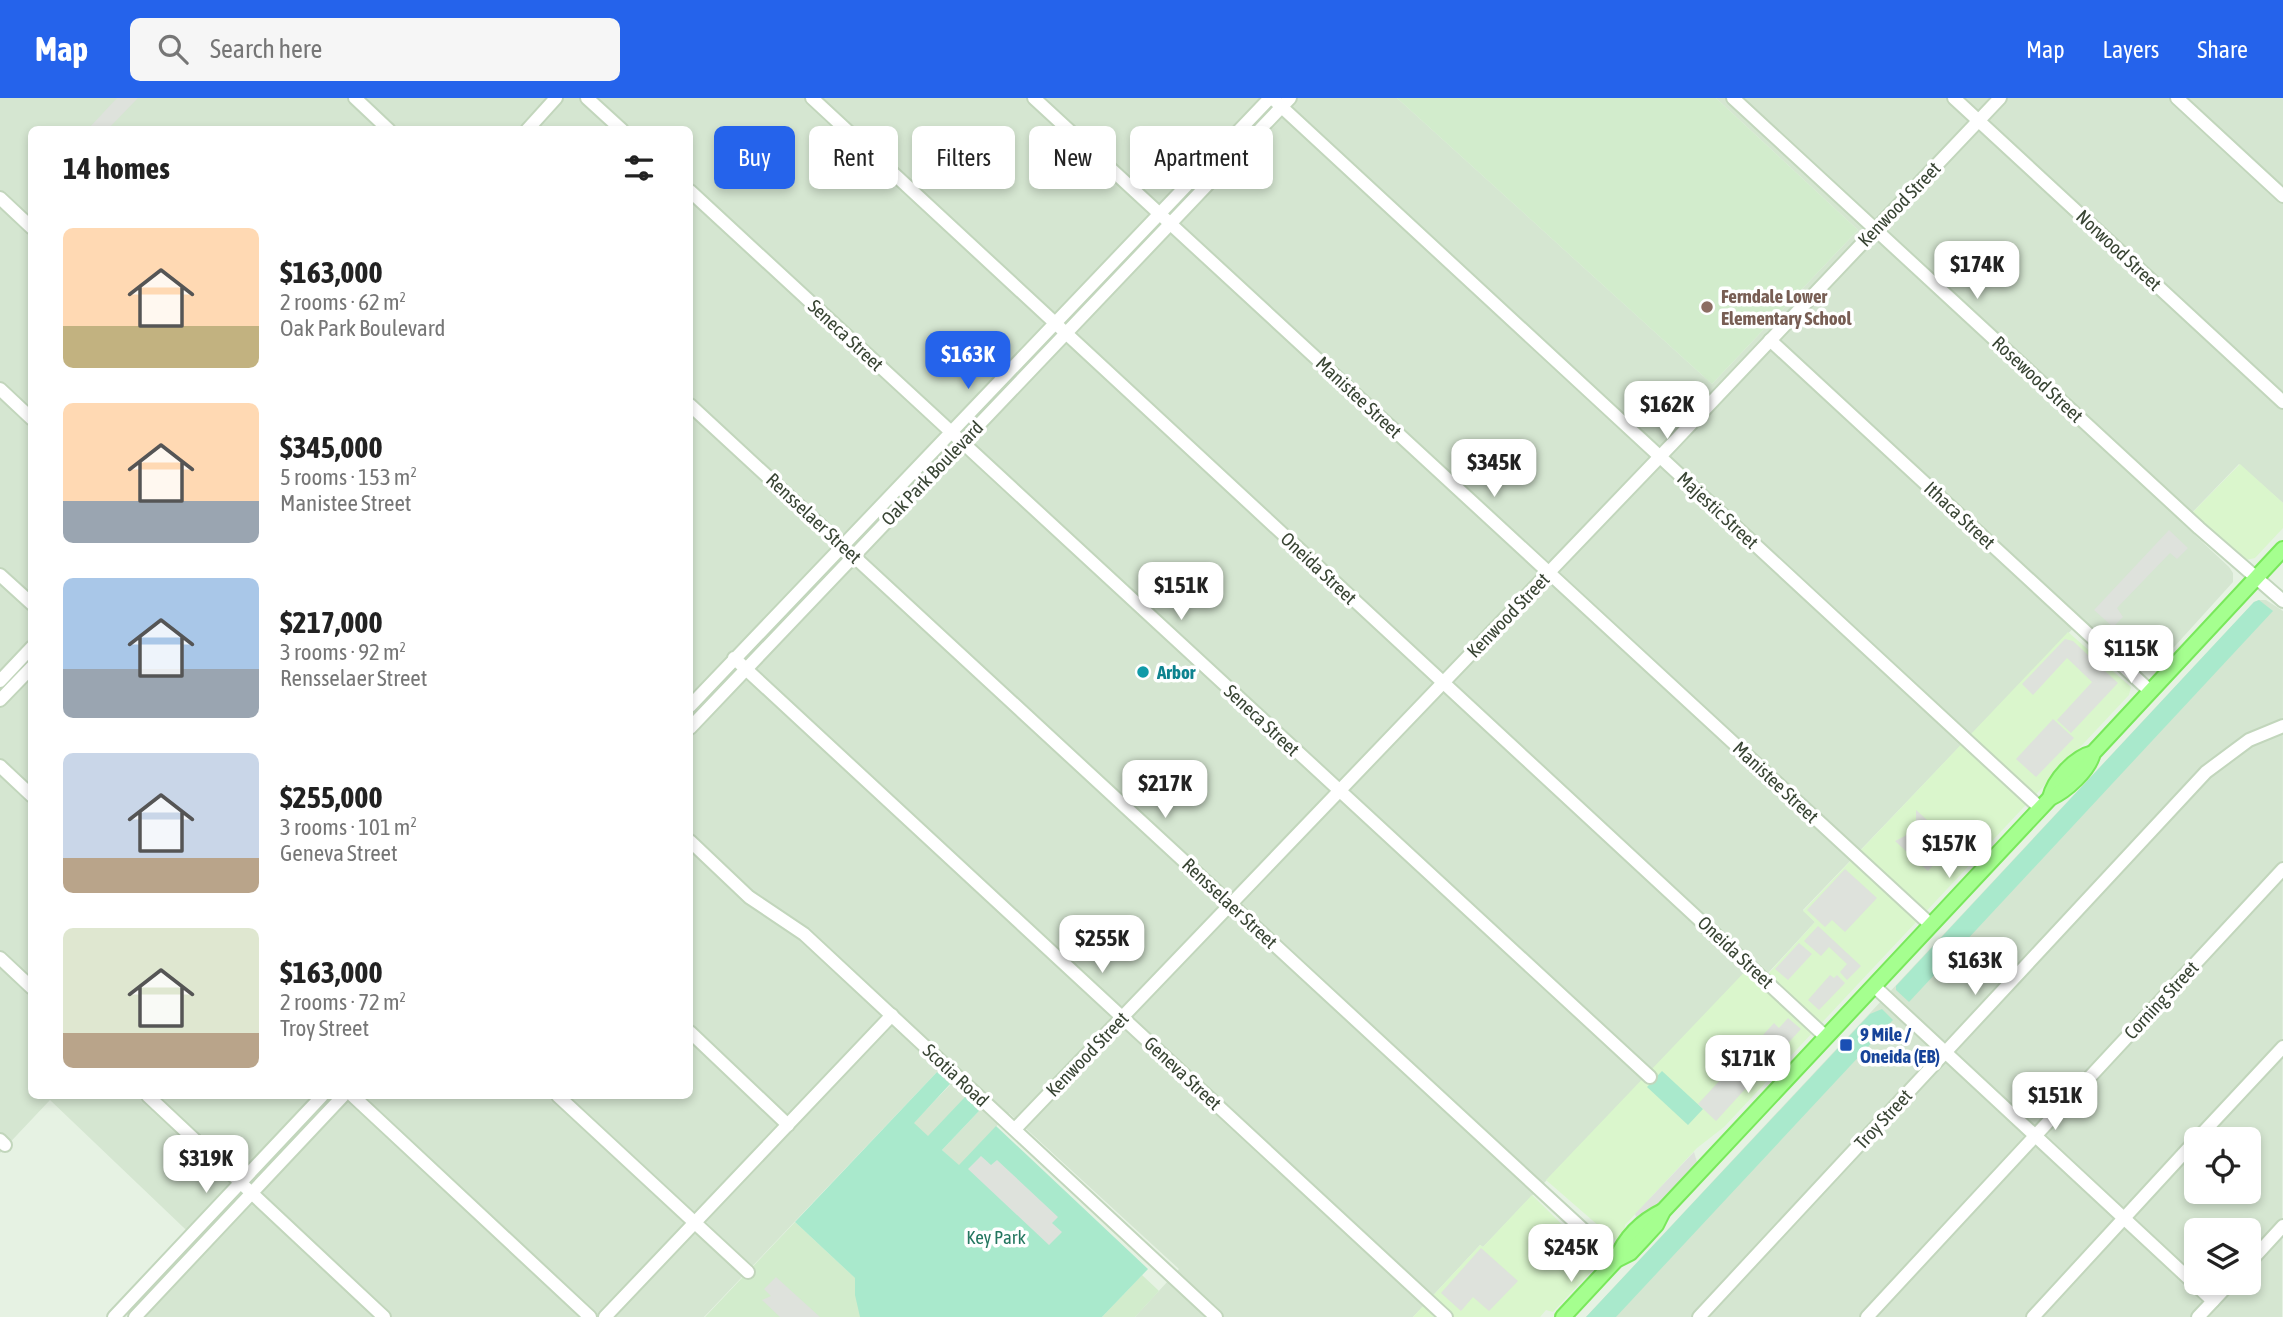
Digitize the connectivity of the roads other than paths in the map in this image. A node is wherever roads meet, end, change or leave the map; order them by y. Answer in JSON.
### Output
{"nodes":[{"id":1,"x":355,"y":98,"type":"edge"},
{"id":2,"x":556,"y":98,"type":"edge"},
{"id":3,"x":587,"y":98,"type":"edge"},
{"id":4,"x":812,"y":98,"type":"edge"},
{"id":5,"x":1034,"y":98,"type":"edge"},
{"id":6,"x":1733,"y":98,"type":"edge"},
{"id":7,"x":1954,"y":98,"type":"edge"},
{"id":8,"x":2000,"y":98,"type":"edge"},
{"id":9,"x":2176,"y":98,"type":"edge"},
{"id":10,"x":1278,"y":100,"type":"edge"},
{"id":11,"x":1979,"y":120,"type":"junction"},
{"id":12,"x":385,"y":126,"type":"edge"},
{"id":13,"x":531,"y":126,"type":"edge"},
{"id":14,"x":618,"y":126,"type":"edge"},
{"id":15,"x":693,"y":194,"type":"edge"},
{"id":16,"x":2283,"y":196,"type":"edge"},
{"id":17,"x":0,"y":198,"type":"edge"},
{"id":18,"x":1160,"y":214,"type":"junction"},
{"id":19,"x":1171,"y":223,"type":"junction"},
{"id":20,"x":28,"y":224,"type":"edge"},
{"id":21,"x":1875,"y":230,"type":"junction"},
{"id":22,"x":1055,"y":324,"type":"junction"},
{"id":23,"x":1066,"y":333,"type":"junction"},
{"id":24,"x":1770,"y":340,"type":"junction"},
{"id":25,"x":0,"y":389,"type":"edge"},
{"id":26,"x":2283,"y":402,"type":"edge"},
{"id":27,"x":693,"y":410,"type":"edge"},
{"id":28,"x":28,"y":415,"type":"edge"},
{"id":29,"x":952,"y":432,"type":"junction"},
{"id":30,"x":962,"y":442,"type":"junction"},
{"id":31,"x":1660,"y":457,"type":"junction"},
{"id":32,"x":843,"y":545,"type":"junction"},
{"id":33,"x":2283,"y":549,"type":"edge"},
{"id":34,"x":853,"y":555,"type":"junction"},
{"id":35,"x":1549,"y":573,"type":"junction"},
{"id":36,"x":0,"y":575,"type":"edge"},
{"id":37,"x":2256,"y":578,"type":"junction"},
{"id":38,"x":28,"y":600,"type":"edge"},
{"id":39,"x":2283,"y":601,"type":"edge"},
{"id":40,"x":28,"y":651,"type":"edge"},
{"id":41,"x":734,"y":658,"type":"junction"},
{"id":42,"x":745,"y":668,"type":"junction"},
{"id":43,"x":28,"y":671,"type":"edge"},
{"id":44,"x":0,"y":681,"type":"edge"},
{"id":45,"x":1443,"y":682,"type":"junction"},
{"id":46,"x":2150,"y":691,"type":"junction"},
{"id":47,"x":0,"y":701,"type":"edge"},
{"id":48,"x":693,"y":703,"type":"edge"},
{"id":49,"x":693,"y":725,"type":"edge"},
{"id":50,"x":2283,"y":726,"type":"edge"},
{"id":51,"x":0,"y":766,"type":"edge"},
{"id":52,"x":1339,"y":791,"type":"junction"},
{"id":53,"x":28,"y":792,"type":"edge"},
{"id":54,"x":2045,"y":803,"type":"junction"},
{"id":55,"x":693,"y":844,"type":"edge"},
{"id":56,"x":2283,"y":869,"type":"edge"},
{"id":57,"x":1231,"y":904,"type":"junction"},
{"id":58,"x":1931,"y":925,"type":"junction"},
{"id":59,"x":0,"y":958,"type":"edge"},
{"id":60,"x":28,"y":984,"type":"edge"},
{"id":61,"x":1874,"y":986,"type":"junction"},
{"id":62,"x":892,"y":1016,"type":"junction"},
{"id":63,"x":1122,"y":1017,"type":"junction"},
{"id":64,"x":693,"y":1035,"type":"edge"},
{"id":65,"x":1826,"y":1037,"type":"junction"},
{"id":66,"x":2283,"y":1047,"type":"edge"},
{"id":67,"x":1945,"y":1052,"type":"junction"},
{"id":68,"x":1650,"y":1077,"type":"dead end"},
{"id":69,"x":151,"y":1099,"type":"edge"},
{"id":70,"x":319,"y":1099,"type":"edge"},
{"id":71,"x":340,"y":1099,"type":"edge"},
{"id":72,"x":356,"y":1099,"type":"edge"},
{"id":73,"x":561,"y":1099,"type":"edge"},
{"id":74,"x":789,"y":1125,"type":"junction"},
{"id":75,"x":2209,"y":1127,"type":"edge"},
{"id":76,"x":1015,"y":1129,"type":"junction"},
{"id":77,"x":2035,"y":1136,"type":"junction"},
{"id":78,"x":2184,"y":1154,"type":"edge"},
{"id":79,"x":240,"y":1182,"type":"junction"},
{"id":80,"x":251,"y":1193,"type":"junction"},
{"id":81,"x":2124,"y":1219,"type":"junction"},
{"id":82,"x":695,"y":1223,"type":"junction"},
{"id":83,"x":2283,"y":1226,"type":"edge"},
{"id":84,"x":2261,"y":1250,"type":"edge"},
{"id":85,"x":1616,"y":1260,"type":"junction"},
{"id":86,"x":748,"y":1272,"type":"dead end"},
{"id":87,"x":2219,"y":1295,"type":"edge"},
{"id":88,"x":2213,"y":1301,"type":"junction"},
{"id":89,"x":114,"y":1317,"type":"edge"},
{"id":90,"x":135,"y":1317,"type":"edge"},
{"id":91,"x":384,"y":1317,"type":"edge"},
{"id":92,"x":590,"y":1317,"type":"edge"},
{"id":93,"x":605,"y":1317,"type":"edge"},
{"id":94,"x":1216,"y":1317,"type":"edge"},
{"id":95,"x":1446,"y":1317,"type":"edge"},
{"id":96,"x":1563,"y":1317,"type":"edge"},
{"id":97,"x":1699,"y":1317,"type":"edge"},
{"id":98,"x":1867,"y":1317,"type":"edge"},
{"id":99,"x":2033,"y":1317,"type":"edge"},
{"id":100,"x":2198,"y":1317,"type":"edge"}],
"edges":[{"from":1,"to":12,"type":"street"},
{"from":2,"to":13,"type":"street"},
{"from":3,"to":14,"type":"street"},
{"from":4,"to":22,"type":"street","name":"Oneida Street"},
{"from":5,"to":18,"type":"street","name":"Manistee Street"},
{"from":6,"to":21,"type":"street","name":"Rosewood Street"},
{"from":7,"to":11,"type":"street","name":"Norwood Street"},
{"from":8,"to":11,"type":"street","name":"Kenwood Street"},
{"from":9,"to":16,"type":"street"},
{"from":10,"to":18,"type":"street","name":"Oak Park Boulevard"},
{"from":10,"to":19,"type":"street","name":"Oak Park Boulevard"},
{"from":10,"to":31,"type":"street","name":"Majestic Street"},
{"from":11,"to":21,"type":"street","name":"Kenwood Street"},
{"from":11,"to":26,"type":"street","name":"Norwood Street"},
{"from":15,"to":29,"type":"street","name":"Seneca Street"},
{"from":17,"to":20,"type":"street"},
{"from":18,"to":19,"type":"street","name":"Manistee Street"},
{"from":18,"to":22,"type":"street","name":"Oak Park Boulevard"},
{"from":19,"to":23,"type":"street","name":"Oak Park Boulevard"},
{"from":19,"to":35,"type":"street","name":"Manistee Street"},
{"from":21,"to":24,"type":"street","name":"Kenwood Street"},
{"from":21,"to":37,"type":"street","name":"Rosewood Street"},
{"from":22,"to":23,"type":"street","name":"Oneida Street"},
{"from":22,"to":29,"type":"street","name":"Oak Park Boulevard"},
{"from":23,"to":30,"type":"street","name":"Oak Park Boulevard"},
{"from":23,"to":45,"type":"street","name":"Oneida Street"},
{"from":24,"to":31,"type":"street","name":"Kenwood Street"},
{"from":24,"to":46,"type":"street","name":"Ithaca Street"},
{"from":25,"to":28,"type":"street"},
{"from":27,"to":32,"type":"street","name":"Rensselaer Street"},
{"from":29,"to":30,"type":"street","name":"Seneca Street"},
{"from":29,"to":32,"type":"street","name":"Oak Park Boulevard"},
{"from":30,"to":34,"type":"street","name":"Oak Park Boulevard"},
{"from":30,"to":52,"type":"street","name":"Seneca Street"},
{"from":31,"to":35,"type":"street","name":"Kenwood Street"},
{"from":31,"to":54,"type":"street","name":"Majestic Street"},
{"from":32,"to":34,"type":"street","name":"Rensselaer Street"},
{"from":32,"to":41,"type":"street","name":"Oak Park Boulevard"},
{"from":33,"to":37,"type":"main road"},
{"from":34,"to":42,"type":"street","name":"Oak Park Boulevard"},
{"from":34,"to":57,"type":"street","name":"Rensselaer Street"},
{"from":35,"to":45,"type":"street","name":"Kenwood Street"},
{"from":35,"to":58,"type":"street","name":"Manistee Street"},
{"from":36,"to":38,"type":"street"},
{"from":37,"to":39,"type":"street","name":"Rosewood Street"},
{"from":37,"to":46,"type":"main road"},
{"from":40,"to":44,"type":"street"},
{"from":41,"to":42,"type":"street","name":"Geneva Street"},
{"from":41,"to":48,"type":"street","name":"Oak Park Boulevard"},
{"from":42,"to":49,"type":"street","name":"Oak Park Boulevard"},
{"from":42,"to":63,"type":"street","name":"Geneva Street"},
{"from":43,"to":47,"type":"street"},
{"from":45,"to":52,"type":"street","name":"Kenwood Street"},
{"from":45,"to":65,"type":"street","name":"Oneida Street"},
{"from":46,"to":54,"type":"main road"},
{"from":50,"to":67,"type":"street","name":"Troy Street"},
{"from":51,"to":53,"type":"street"},
{"from":52,"to":57,"type":"street","name":"Kenwood Street"},
{"from":52,"to":68,"type":"street","name":"Seneca Street"},
{"from":54,"to":58,"type":"main road"},
{"from":55,"to":62,"type":"street","name":"Scotia Road"},
{"from":56,"to":77,"type":"street","name":"Corning Street"},
{"from":57,"to":63,"type":"street","name":"Kenwood Street"},
{"from":57,"to":85,"type":"street","name":"Rensselaer Street"},
{"from":58,"to":61,"type":"main road"},
{"from":59,"to":60,"type":"street"},
{"from":61,"to":65,"type":"main road"},
{"from":61,"to":67,"type":"street"},
{"from":62,"to":74,"type":"street"},
{"from":62,"to":76,"type":"street","name":"Scotia Road"},
{"from":63,"to":76,"type":"street","name":"Kenwood Street"},
{"from":63,"to":95,"type":"street","name":"Geneva Street"},
{"from":64,"to":74,"type":"street"},
{"from":65,"to":85,"type":"main road"},
{"from":66,"to":75,"type":"street"},
{"from":67,"to":77,"type":"street"},
{"from":67,"to":97,"type":"street","name":"Troy Street"},
{"from":69,"to":79,"type":"street"},
{"from":70,"to":79,"type":"street"},
{"from":71,"to":80,"type":"street"},
{"from":72,"to":92,"type":"street"},
{"from":73,"to":82,"type":"street"},
{"from":74,"to":82,"type":"street"},
{"from":76,"to":94,"type":"street","name":"Scotia Road"},
{"from":77,"to":81,"type":"street"},
{"from":77,"to":98,"type":"street","name":"Corning Street"},
{"from":78,"to":81,"type":"street"},
{"from":79,"to":80,"type":"street"},
{"from":79,"to":89,"type":"street"},
{"from":80,"to":90,"type":"street"},
{"from":80,"to":91,"type":"street"},
{"from":81,"to":88,"type":"street"},
{"from":81,"to":99,"type":"street"},
{"from":82,"to":86,"type":"street"},
{"from":82,"to":93,"type":"street"},
{"from":83,"to":84,"type":"street"},
{"from":85,"to":96,"type":"main road"},
{"from":87,"to":88,"type":"street"},
{"from":88,"to":100,"type":"street"}]}
